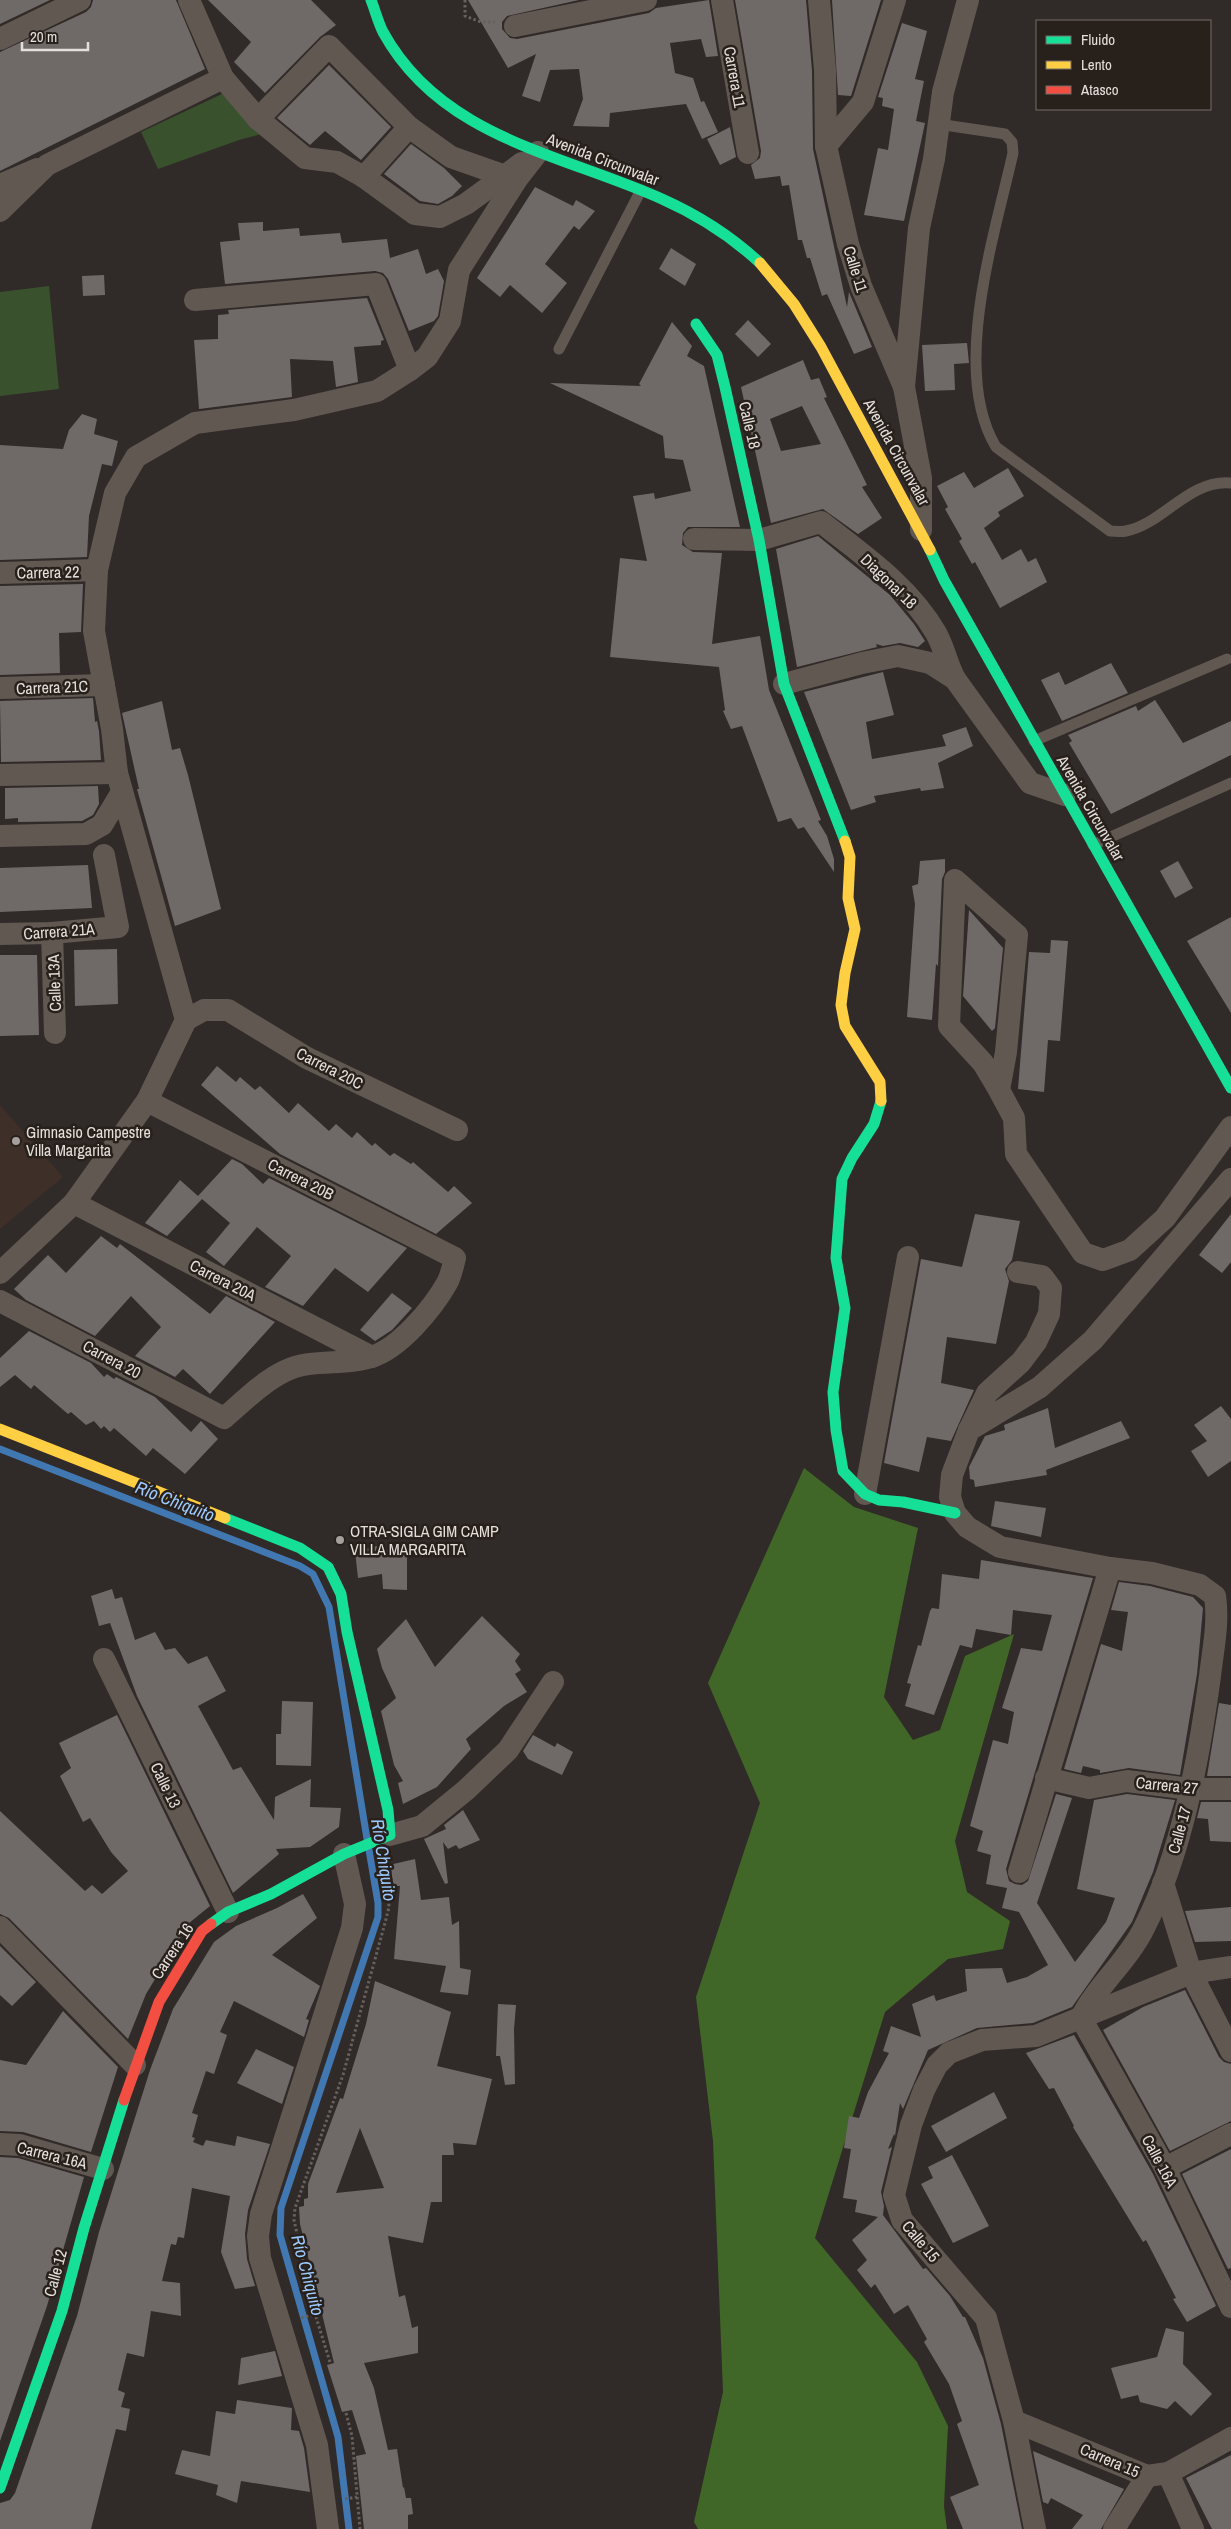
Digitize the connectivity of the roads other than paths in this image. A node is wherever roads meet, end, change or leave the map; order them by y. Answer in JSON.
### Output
{"nodes":[{"id":1,"x":80,"y":0,"type":"edge"},
{"id":2,"x":190,"y":0,"type":"edge"},
{"id":3,"x":371,"y":0,"type":"edge"},
{"id":4,"x":646,"y":0,"type":"edge"},
{"id":5,"x":722,"y":0,"type":"edge"},
{"id":6,"x":819,"y":0,"type":"edge"},
{"id":7,"x":895,"y":0,"type":"edge"},
{"id":8,"x":968,"y":0,"type":"edge"},
{"id":9,"x":515,"y":26,"type":"road end"},
{"id":10,"x":0,"y":39,"type":"edge"},
{"id":11,"x":223,"y":78,"type":"junction"},
{"id":12,"x":258,"y":119,"type":"junction"},
{"id":13,"x":938,"y":124,"type":"junction"},
{"id":14,"x":409,"y":127,"type":"junction"},
{"id":15,"x":826,"y":146,"type":"junction"},
{"id":16,"x":538,"y":152,"type":"junction"},
{"id":17,"x":748,"y":153,"type":"dead end"},
{"id":18,"x":47,"y":164,"type":"junction"},
{"id":19,"x":504,"y":176,"type":"junction"},
{"id":20,"x":364,"y":177,"type":"junction"},
{"id":21,"x":0,"y":185,"type":"edge"},
{"id":22,"x":642,"y":188,"type":"junction"},
{"id":23,"x":0,"y":211,"type":"edge"},
{"id":24,"x":195,"y":300,"type":"dead end"},
{"id":25,"x":696,"y":324,"type":"dead end"},
{"id":26,"x":559,"y":349,"type":"dead end"},
{"id":27,"x":410,"y":370,"type":"junction"},
{"id":28,"x":904,"y":387,"type":"junction"},
{"id":29,"x":1231,"y":484,"type":"edge"},
{"id":30,"x":921,"y":530,"type":"junction"},
{"id":31,"x":694,"y":539,"type":"dead end"},
{"id":32,"x":759,"y":540,"type":"junction"},
{"id":33,"x":97,"y":570,"type":"junction"},
{"id":34,"x":0,"y":573,"type":"edge"},
{"id":35,"x":1227,"y":659,"type":"dead end"},
{"id":36,"x":955,"y":679,"type":"junction"},
{"id":37,"x":784,"y":684,"type":"junction"},
{"id":38,"x":104,"y":685,"type":"junction"},
{"id":39,"x":0,"y":688,"type":"edge"},
{"id":40,"x":1034,"y":741,"type":"junction"},
{"id":41,"x":0,"y":775,"type":"edge"},
{"id":42,"x":119,"y":783,"type":"junction"},
{"id":43,"x":1231,"y":783,"type":"edge"},
{"id":44,"x":1064,"y":795,"type":"junction"},
{"id":45,"x":0,"y":836,"type":"edge"},
{"id":46,"x":1093,"y":845,"type":"junction"},
{"id":47,"x":104,"y":855,"type":"dead end"},
{"id":48,"x":52,"y":933,"type":"junction"},
{"id":49,"x":0,"y":934,"type":"edge"},
{"id":50,"x":195,"y":1015,"type":"junction"},
{"id":51,"x":55,"y":1033,"type":"dead end"},
{"id":52,"x":1231,"y":1088,"type":"edge"},
{"id":53,"x":999,"y":1090,"type":"junction"},
{"id":54,"x":147,"y":1101,"type":"junction"},
{"id":55,"x":1231,"y":1127,"type":"edge"},
{"id":56,"x":458,"y":1130,"type":"dead end"},
{"id":57,"x":1231,"y":1179,"type":"edge"},
{"id":58,"x":74,"y":1203,"type":"junction"},
{"id":59,"x":908,"y":1257,"type":"dead end"},
{"id":60,"x":1018,"y":1272,"type":"dead end"},
{"id":61,"x":0,"y":1273,"type":"edge"},
{"id":62,"x":0,"y":1301,"type":"edge"},
{"id":63,"x":372,"y":1357,"type":"junction"},
{"id":64,"x":0,"y":1429,"type":"edge"},
{"id":65,"x":970,"y":1430,"type":"junction"},
{"id":66,"x":865,"y":1494,"type":"junction"},
{"id":67,"x":955,"y":1513,"type":"junction"},
{"id":68,"x":1110,"y":1568,"type":"junction"},
{"id":69,"x":104,"y":1659,"type":"dead end"},
{"id":70,"x":553,"y":1682,"type":"dead end"},
{"id":71,"x":1046,"y":1778,"type":"junction"},
{"id":72,"x":1190,"y":1789,"type":"junction"},
{"id":73,"x":1231,"y":1789,"type":"edge"},
{"id":74,"x":382,"y":1838,"type":"junction"},
{"id":75,"x":350,"y":1851,"type":"junction"},
{"id":76,"x":1019,"y":1872,"type":"dead end"},
{"id":77,"x":1163,"y":1883,"type":"junction"},
{"id":78,"x":228,"y":1912,"type":"junction"},
{"id":79,"x":0,"y":1927,"type":"edge"},
{"id":80,"x":1231,"y":1967,"type":"edge"},
{"id":81,"x":1191,"y":1973,"type":"junction"},
{"id":82,"x":1081,"y":2018,"type":"junction"},
{"id":83,"x":1231,"y":2051,"type":"edge"},
{"id":84,"x":135,"y":2065,"type":"junction"},
{"id":85,"x":1231,"y":2134,"type":"edge"},
{"id":86,"x":0,"y":2144,"type":"edge"},
{"id":87,"x":1165,"y":2168,"type":"junction"},
{"id":88,"x":104,"y":2169,"type":"junction"},
{"id":89,"x":1231,"y":2307,"type":"edge"},
{"id":90,"x":1014,"y":2420,"type":"junction"},
{"id":91,"x":1231,"y":2438,"type":"edge"},
{"id":92,"x":1157,"y":2474,"type":"junction"},
{"id":93,"x":0,"y":2488,"type":"edge"},
{"id":94,"x":328,"y":2529,"type":"edge"},
{"id":95,"x":1035,"y":2529,"type":"edge"},
{"id":96,"x":1114,"y":2529,"type":"edge"},
{"id":97,"x":1192,"y":2529,"type":"edge"}],
"edges":[{"from":1,"to":10,"type":"street"},
{"from":2,"to":11,"type":"street"},
{"from":3,"to":16,"type":"street","name":"Avenida Circunvalar"},
{"from":4,"to":9,"type":"street"},
{"from":5,"to":17,"type":"street","name":"Carrera 11"},
{"from":6,"to":15,"type":"street","name":"Calle 11"},
{"from":7,"to":15,"type":"street"},
{"from":8,"to":13,"type":"street"},
{"from":11,"to":12,"type":"street"},
{"from":11,"to":18,"type":"street"},
{"from":12,"to":14,"type":"street"},
{"from":12,"to":20,"type":"street"},
{"from":13,"to":28,"type":"street"},
{"from":13,"to":29,"type":"lane"},
{"from":14,"to":19,"type":"street"},
{"from":14,"to":20,"type":"street"},
{"from":15,"to":28,"type":"street","name":"Calle 11"},
{"from":16,"to":19,"type":"street"},
{"from":16,"to":22,"type":"street","name":"Avenida Circunvalar"},
{"from":16,"to":27,"type":"street"},
{"from":18,"to":21,"type":"street"},
{"from":18,"to":23,"type":"street"},
{"from":19,"to":20,"type":"street"},
{"from":22,"to":26,"type":"lane"},
{"from":22,"to":30,"type":"street","name":"Avenida Circunvalar"},
{"from":24,"to":27,"type":"street"},
{"from":25,"to":32,"type":"street","name":"Calle 18"},
{"from":27,"to":33,"type":"street"},
{"from":28,"to":30,"type":"street","name":"Calle 11"},
{"from":30,"to":40,"type":"street","name":"Avenida Circunvalar"},
{"from":31,"to":32,"type":"street"},
{"from":32,"to":36,"type":"street","name":"Diagonal 18"},
{"from":32,"to":37,"type":"street","name":"Calle 18"},
{"from":33,"to":34,"type":"street","name":"Carrera 22"},
{"from":33,"to":38,"type":"street"},
{"from":35,"to":40,"type":"lane"},
{"from":36,"to":37,"type":"street"},
{"from":36,"to":44,"type":"street"},
{"from":37,"to":66,"type":"street","name":"Calle 18"},
{"from":38,"to":39,"type":"street","name":"Carrera 21C"},
{"from":38,"to":42,"type":"street"},
{"from":40,"to":44,"type":"street","name":"Avenida Circunvalar"},
{"from":41,"to":42,"type":"street"},
{"from":42,"to":45,"type":"street"},
{"from":42,"to":50,"type":"street"},
{"from":43,"to":46,"type":"lane"},
{"from":44,"to":46,"type":"street","name":"Avenida Circunvalar"},
{"from":46,"to":52,"type":"street","name":"Avenida Circunvalar"},
{"from":47,"to":48,"type":"street","name":"Carrera 21A"},
{"from":48,"to":49,"type":"street","name":"Carrera 21A"},
{"from":48,"to":51,"type":"street","name":"Calle 13A"},
{"from":50,"to":54,"type":"street"},
{"from":50,"to":56,"type":"street","name":"Carrera 20C"},
{"from":53,"to":53,"type":"street"},
{"from":53,"to":55,"type":"street"},
{"from":54,"to":58,"type":"street"},
{"from":54,"to":63,"type":"street","name":"Carrera 20B"},
{"from":57,"to":65,"type":"street"},
{"from":58,"to":61,"type":"street"},
{"from":58,"to":63,"type":"street","name":"Carrera 20A"},
{"from":59,"to":66,"type":"street"},
{"from":60,"to":65,"type":"street"},
{"from":62,"to":63,"type":"street","name":"Carrera 20"},
{"from":64,"to":74,"type":"street"},
{"from":65,"to":67,"type":"street"},
{"from":66,"to":67,"type":"street"},
{"from":67,"to":68,"type":"street"},
{"from":68,"to":71,"type":"street"},
{"from":68,"to":72,"type":"street","name":"Calle 17"},
{"from":69,"to":78,"type":"street","name":"Calle 13"},
{"from":70,"to":74,"type":"street"},
{"from":71,"to":72,"type":"street","name":"Carrera 27"},
{"from":71,"to":76,"type":"street"},
{"from":72,"to":73,"type":"street","name":"Carrera 27"},
{"from":72,"to":77,"type":"street","name":"Calle 17"},
{"from":74,"to":75,"type":"street","name":"Carrera 16"},
{"from":75,"to":78,"type":"street","name":"Carrera 16"},
{"from":75,"to":94,"type":"street"},
{"from":77,"to":81,"type":"street"},
{"from":77,"to":82,"type":"street","name":"Calle 17"},
{"from":78,"to":84,"type":"street","name":"Carrera 16"},
{"from":79,"to":84,"type":"street"},
{"from":80,"to":81,"type":"street","name":"Calle 15"},
{"from":81,"to":82,"type":"street","name":"Calle 15"},
{"from":81,"to":83,"type":"street"},
{"from":82,"to":87,"type":"street","name":"Calle 16A"},
{"from":82,"to":90,"type":"street","name":"Calle 15"},
{"from":84,"to":88,"type":"street","name":"Calle 12"},
{"from":85,"to":87,"type":"street"},
{"from":86,"to":88,"type":"street","name":"Carrera 16A"},
{"from":87,"to":89,"type":"street","name":"Calle 16A"},
{"from":88,"to":93,"type":"street","name":"Calle 12"},
{"from":90,"to":92,"type":"street","name":"Carrera 15"},
{"from":90,"to":95,"type":"street","name":"Calle 15"},
{"from":91,"to":92,"type":"street"},
{"from":92,"to":96,"type":"street"},
{"from":92,"to":97,"type":"street"}]}
